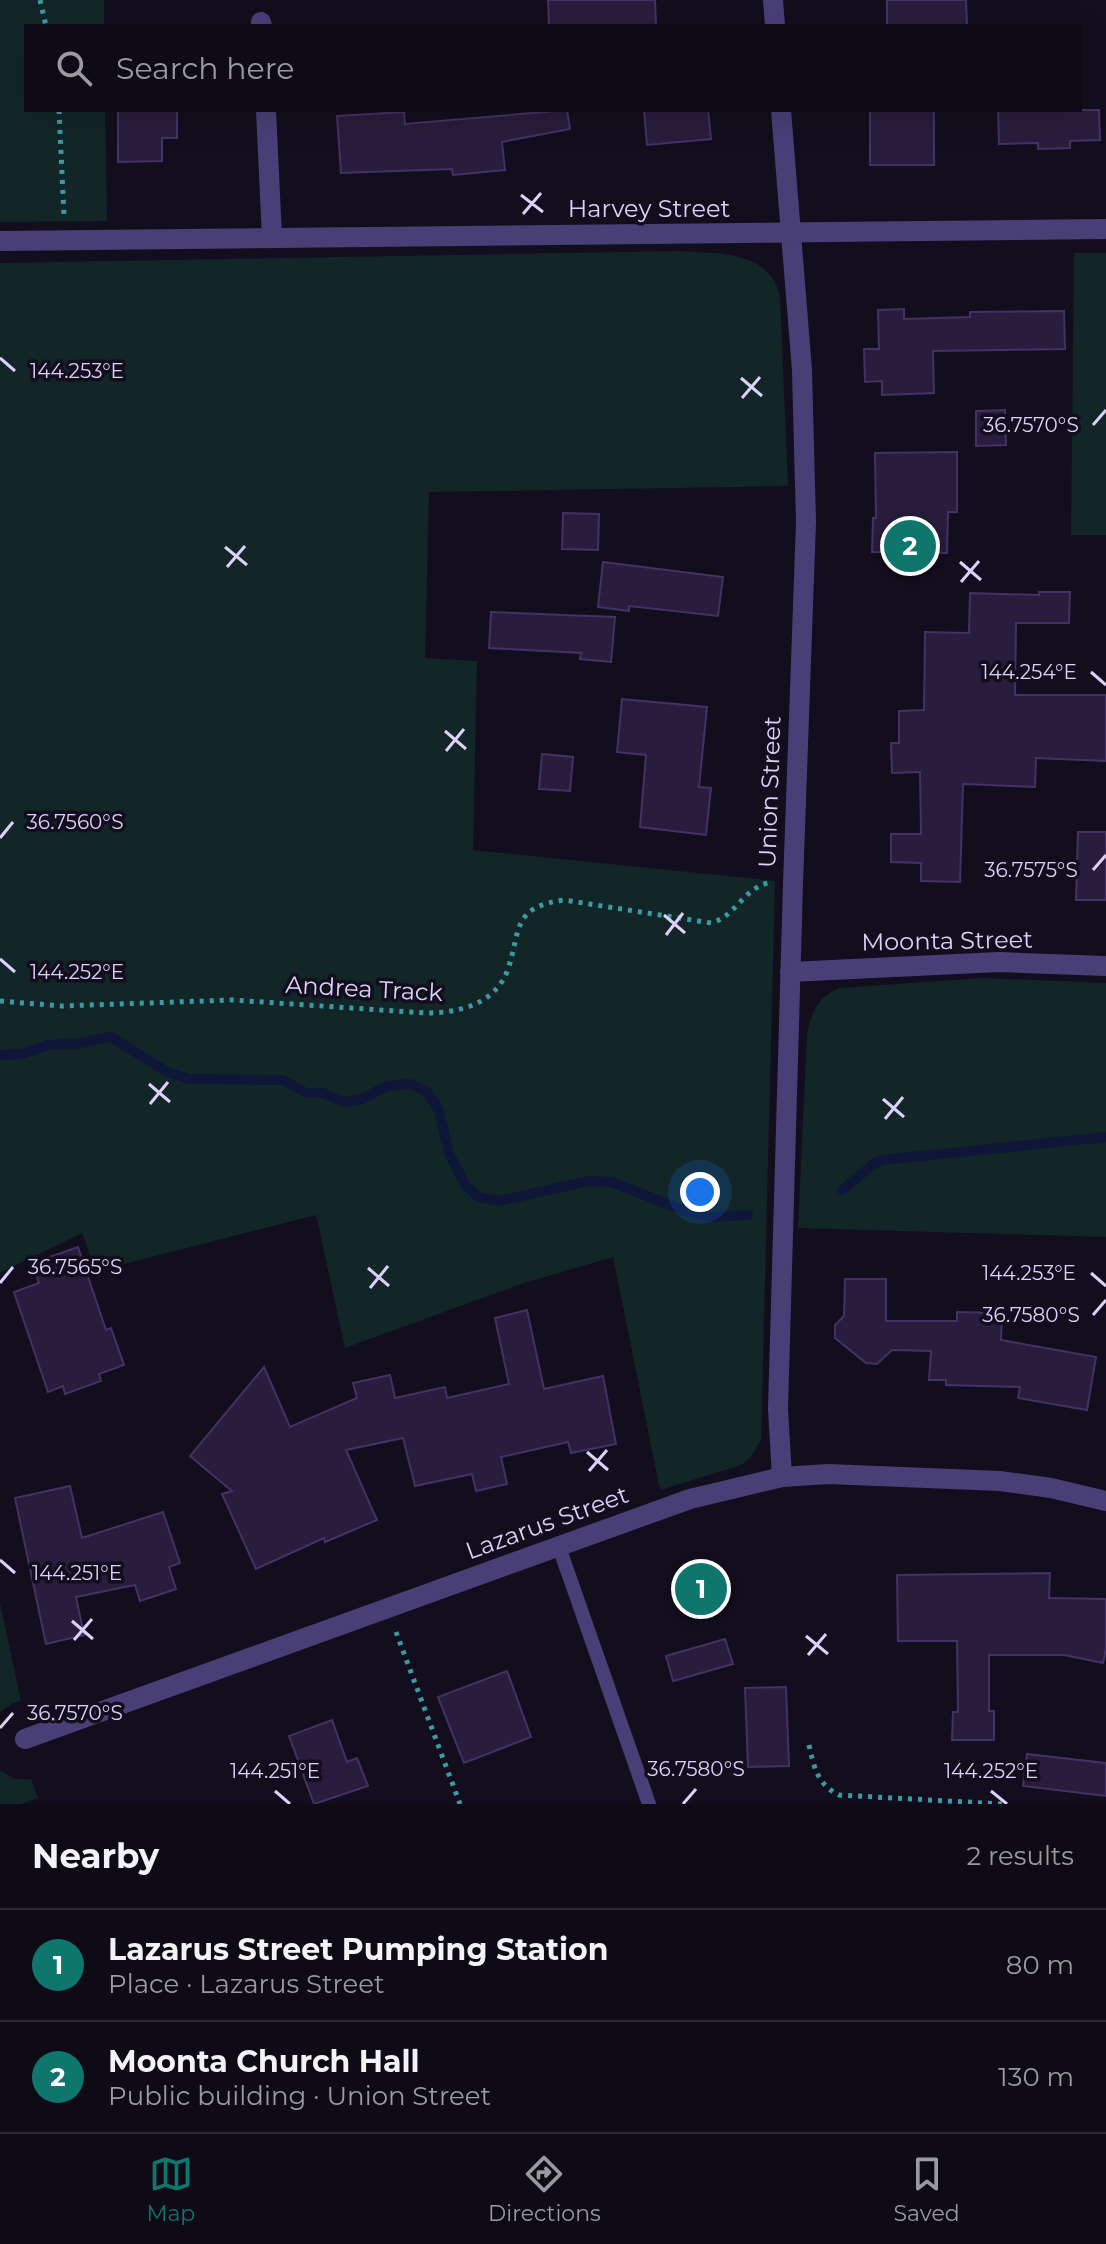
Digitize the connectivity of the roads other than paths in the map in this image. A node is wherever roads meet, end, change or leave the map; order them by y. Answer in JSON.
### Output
{"nodes":[{"id":1,"x":773,"y":0,"type":"edge"},
{"id":2,"x":775,"y":24,"type":"edge"},
{"id":3,"x":266,"y":112,"type":"edge"},
{"id":4,"x":781,"y":112,"type":"edge"},
{"id":5,"x":1106,"y":229,"type":"edge"},
{"id":6,"x":790,"y":234,"type":"junction"},
{"id":7,"x":272,"y":238,"type":"junction"},
{"id":8,"x":0,"y":241,"type":"edge"},
{"id":9,"x":1106,"y":966,"type":"edge"},
{"id":10,"x":790,"y":972,"type":"junction"},
{"id":11,"x":782,"y":1477,"type":"junction"},
{"id":12,"x":1106,"y":1501,"type":"edge"},
{"id":13,"x":559,"y":1547,"type":"junction"},
{"id":14,"x":25,"y":1739,"type":"dead end"},
{"id":15,"x":649,"y":1804,"type":"edge"}],
"edges":[{"from":1,"to":2,"type":"street"},
{"from":3,"to":7,"type":"street"},
{"from":4,"to":6,"type":"street","name":"Union Street"},
{"from":5,"to":6,"type":"street","name":"Harvey Street"},
{"from":6,"to":7,"type":"street","name":"Harvey Street"},
{"from":6,"to":10,"type":"street","name":"Union Street"},
{"from":7,"to":8,"type":"street","name":"Harvey Street"},
{"from":9,"to":10,"type":"street","name":"Moonta Street"},
{"from":10,"to":11,"type":"street","name":"Union Street"},
{"from":11,"to":12,"type":"street","name":"Lazarus Street"},
{"from":11,"to":13,"type":"street","name":"Lazarus Street"},
{"from":13,"to":14,"type":"street","name":"Lazarus Street"},
{"from":13,"to":15,"type":"lane"}]}
